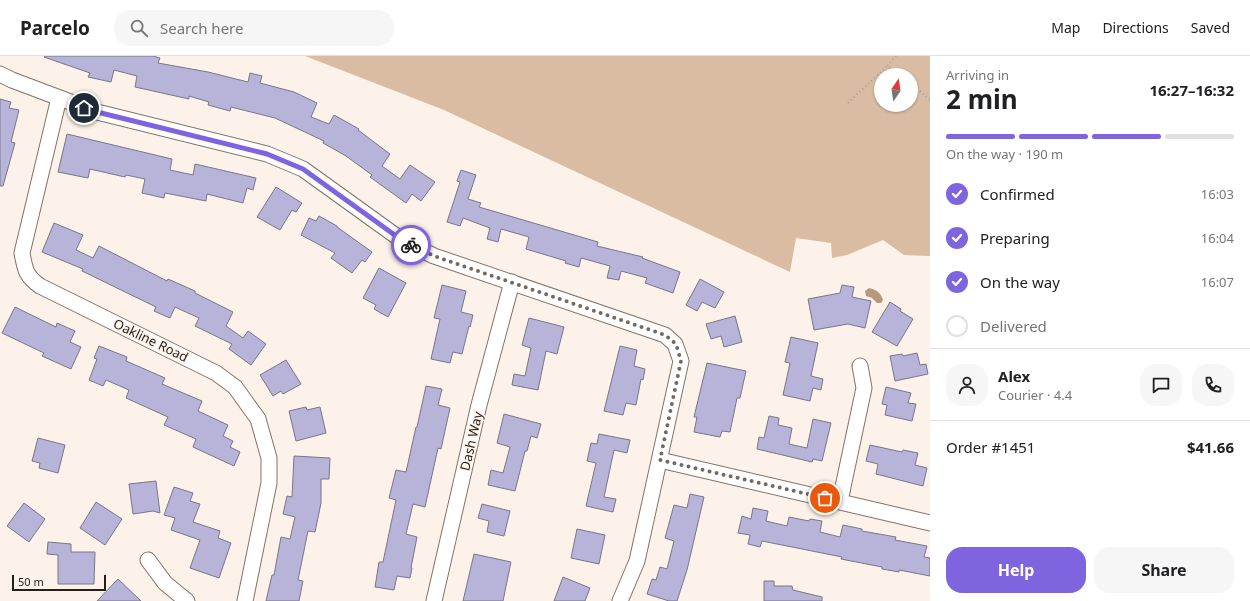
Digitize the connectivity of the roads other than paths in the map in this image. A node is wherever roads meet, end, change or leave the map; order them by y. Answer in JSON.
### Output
{"nodes":[{"id":1,"x":0,"y":74,"type":"edge"},
{"id":2,"x":59,"y":98,"type":"junction"},
{"id":3,"x":512,"y":282,"type":"junction"},
{"id":4,"x":860,"y":366,"type":"dead end"},
{"id":5,"x":660,"y":460,"type":"junction"},
{"id":6,"x":840,"y":501,"type":"junction"},
{"id":7,"x":930,"y":523,"type":"edge"},
{"id":8,"x":148,"y":560,"type":"dead end"},
{"id":9,"x":187,"y":601,"type":"edge"},
{"id":10,"x":245,"y":601,"type":"edge"},
{"id":11,"x":434,"y":601,"type":"edge"},
{"id":12,"x":620,"y":601,"type":"edge"}],
"edges":[{"from":1,"to":2,"type":"street"},
{"from":2,"to":3,"type":"street"},
{"from":2,"to":10,"type":"street","name":"Oakline Road"},
{"from":3,"to":5,"type":"street"},
{"from":3,"to":11,"type":"street","name":"Dash Way"},
{"from":4,"to":6,"type":"street"},
{"from":5,"to":6,"type":"street"},
{"from":5,"to":12,"type":"street"},
{"from":6,"to":7,"type":"street"},
{"from":8,"to":9,"type":"street"}]}
